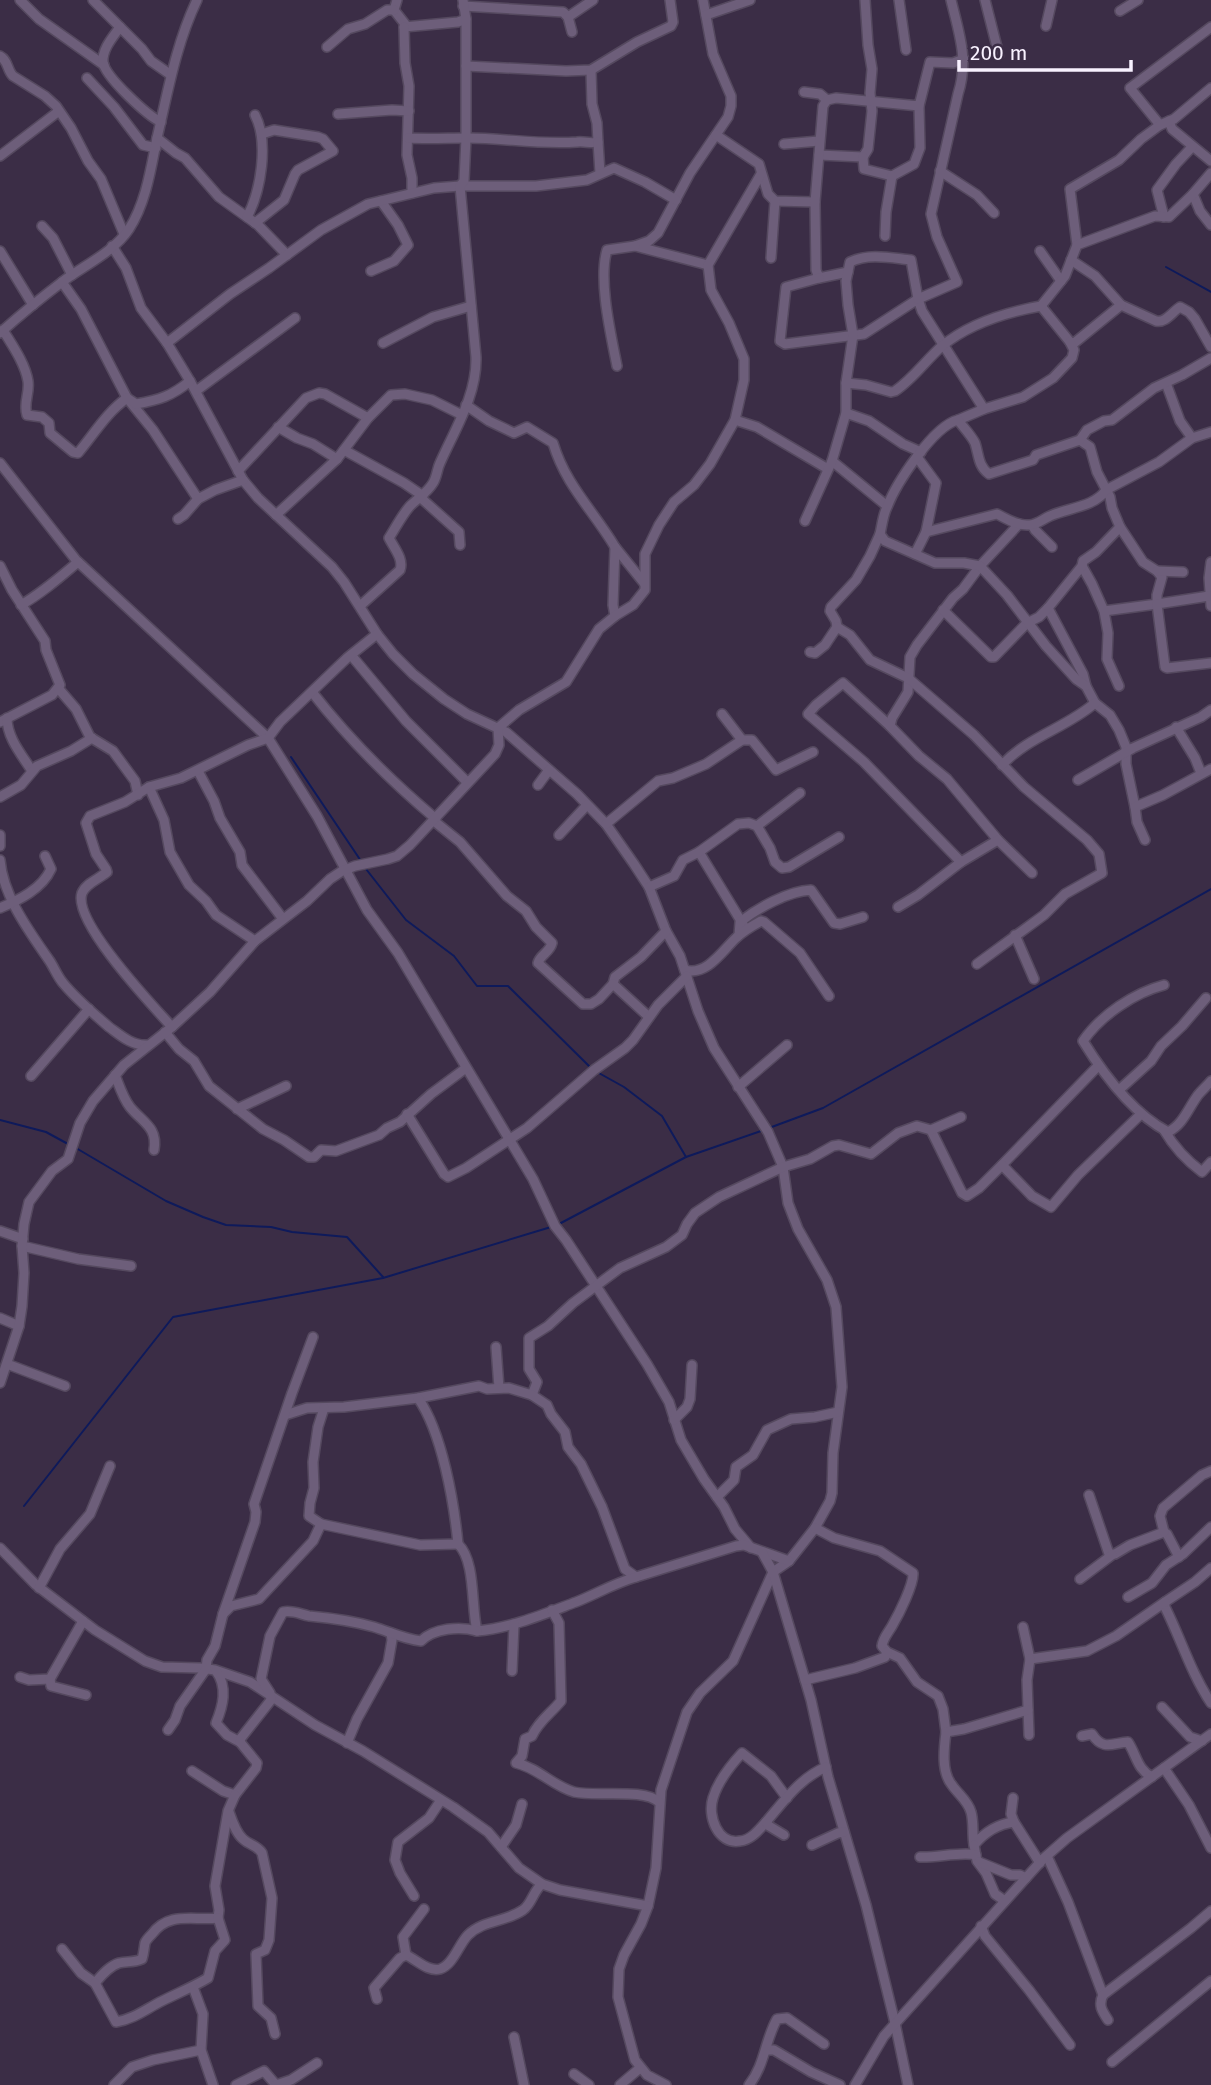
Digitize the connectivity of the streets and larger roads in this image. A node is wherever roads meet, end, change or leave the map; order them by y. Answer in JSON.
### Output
{"nodes":[{"id":1,"x":20,"y":0,"type":"edge"},
{"id":2,"x":93,"y":0,"type":"edge"},
{"id":3,"x":397,"y":0,"type":"edge"},
{"id":4,"x":593,"y":0,"type":"edge"},
{"id":5,"x":670,"y":0,"type":"edge"},
{"id":6,"x":703,"y":0,"type":"edge"},
{"id":7,"x":750,"y":0,"type":"edge"},
{"id":8,"x":865,"y":0,"type":"edge"},
{"id":9,"x":899,"y":0,"type":"edge"},
{"id":10,"x":951,"y":0,"type":"edge"},
{"id":11,"x":985,"y":0,"type":"edge"},
{"id":12,"x":1052,"y":0,"type":"edge"},
{"id":13,"x":1138,"y":0,"type":"edge"},
{"id":14,"x":195,"y":1,"type":"edge"},
{"id":15,"x":463,"y":3,"type":"edge"},
{"id":16,"x":528,"y":4,"type":"edge"},
{"id":17,"x":394,"y":10,"type":"junction"},
{"id":18,"x":1120,"y":11,"type":"dead end"},
{"id":19,"x":706,"y":15,"type":"junction"},
{"id":20,"x":568,"y":17,"type":"junction"},
{"id":21,"x":466,"y":19,"type":"junction"},
{"id":22,"x":1046,"y":26,"type":"dead end"},
{"id":23,"x":120,"y":27,"type":"junction"},
{"id":24,"x":404,"y":27,"type":"junction"},
{"id":25,"x":1211,"y":27,"type":"edge"},
{"id":26,"x":572,"y":32,"type":"dead end"},
{"id":27,"x":327,"y":47,"type":"dead end"},
{"id":28,"x":905,"y":50,"type":"dead end"},
{"id":29,"x":999,"y":55,"type":"dead end"},
{"id":30,"x":0,"y":56,"type":"edge"},
{"id":31,"x":964,"y":59,"type":"junction"},
{"id":32,"x":104,"y":65,"type":"junction"},
{"id":33,"x":466,"y":66,"type":"junction"},
{"id":34,"x":591,"y":70,"type":"junction"},
{"id":35,"x":171,"y":75,"type":"junction"},
{"id":36,"x":87,"y":78,"type":"dead end"},
{"id":37,"x":1210,"y":91,"type":"edge"},
{"id":38,"x":804,"y":92,"type":"dead end"},
{"id":39,"x":827,"y":100,"type":"junction"},
{"id":40,"x":872,"y":101,"type":"junction"},
{"id":41,"x":919,"y":106,"type":"junction"},
{"id":42,"x":59,"y":111,"type":"junction"},
{"id":43,"x":408,"y":111,"type":"junction"},
{"id":44,"x":338,"y":114,"type":"dead end"},
{"id":45,"x":255,"y":115,"type":"dead end"},
{"id":46,"x":161,"y":122,"type":"junction"},
{"id":47,"x":1164,"y":123,"type":"junction"},
{"id":48,"x":262,"y":134,"type":"junction"},
{"id":49,"x":716,"y":135,"type":"junction"},
{"id":50,"x":408,"y":138,"type":"junction"},
{"id":51,"x":466,"y":138,"type":"junction"},
{"id":52,"x":819,"y":141,"type":"junction"},
{"id":53,"x":598,"y":142,"type":"junction"},
{"id":54,"x":157,"y":143,"type":"junction"},
{"id":55,"x":784,"y":144,"type":"dead end"},
{"id":56,"x":1192,"y":147,"type":"junction"},
{"id":57,"x":819,"y":155,"type":"junction"},
{"id":58,"x":0,"y":156,"type":"edge"},
{"id":59,"x":863,"y":157,"type":"junction"},
{"id":60,"x":1211,"y":161,"type":"edge"},
{"id":61,"x":940,"y":171,"type":"junction"},
{"id":62,"x":600,"y":173,"type":"junction"},
{"id":63,"x":1211,"y":173,"type":"edge"},
{"id":64,"x":761,"y":174,"type":"junction"},
{"id":65,"x":892,"y":176,"type":"junction"},
{"id":66,"x":464,"y":185,"type":"junction"},
{"id":67,"x":412,"y":192,"type":"junction"},
{"id":68,"x":1193,"y":194,"type":"junction"},
{"id":69,"x":676,"y":200,"type":"junction"},
{"id":70,"x":381,"y":201,"type":"junction"},
{"id":71,"x":775,"y":201,"type":"junction"},
{"id":72,"x":815,"y":202,"type":"junction"},
{"id":73,"x":994,"y":213,"type":"dead end"},
{"id":74,"x":247,"y":217,"type":"junction"},
{"id":75,"x":1164,"y":217,"type":"junction"},
{"id":76,"x":256,"y":223,"type":"junction"},
{"id":77,"x":1211,"y":225,"type":"edge"},
{"id":78,"x":42,"y":226,"type":"dead end"},
{"id":79,"x":124,"y":234,"type":"junction"},
{"id":80,"x":885,"y":236,"type":"dead end"},
{"id":81,"x":1077,"y":245,"type":"junction"},
{"id":82,"x":112,"y":246,"type":"junction"},
{"id":83,"x":635,"y":246,"type":"junction"},
{"id":84,"x":0,"y":251,"type":"edge"},
{"id":85,"x":1040,"y":251,"type":"dead end"},
{"id":86,"x":287,"y":255,"type":"junction"},
{"id":87,"x":771,"y":257,"type":"dead end"},
{"id":88,"x":1071,"y":260,"type":"junction"},
{"id":89,"x":708,"y":265,"type":"junction"},
{"id":90,"x":371,"y":271,"type":"dead end"},
{"id":91,"x":848,"y":272,"type":"junction"},
{"id":92,"x":72,"y":275,"type":"junction"},
{"id":93,"x":819,"y":278,"type":"junction"},
{"id":94,"x":1060,"y":281,"type":"junction"},
{"id":95,"x":62,"y":282,"type":"junction"},
{"id":96,"x":918,"y":299,"type":"junction"},
{"id":97,"x":33,"y":305,"type":"junction"},
{"id":98,"x":1122,"y":305,"type":"junction"},
{"id":99,"x":471,"y":306,"type":"junction"},
{"id":100,"x":1041,"y":306,"type":"junction"},
{"id":101,"x":295,"y":318,"type":"dead end"},
{"id":102,"x":2,"y":331,"type":"edge"},
{"id":103,"x":853,"y":335,"type":"junction"},
{"id":104,"x":1070,"y":342,"type":"junction"},
{"id":105,"x":167,"y":343,"type":"junction"},
{"id":106,"x":383,"y":343,"type":"dead end"},
{"id":107,"x":944,"y":345,"type":"junction"},
{"id":108,"x":1211,"y":346,"type":"edge"},
{"id":109,"x":1211,"y":358,"type":"edge"},
{"id":110,"x":617,"y":366,"type":"dead end"},
{"id":111,"x":190,"y":381,"type":"junction"},
{"id":112,"x":846,"y":383,"type":"junction"},
{"id":113,"x":1166,"y":383,"type":"junction"},
{"id":114,"x":196,"y":391,"type":"junction"},
{"id":115,"x":127,"y":398,"type":"junction"},
{"id":116,"x":466,"y":405,"type":"junction"},
{"id":117,"x":984,"y":409,"type":"junction"},
{"id":118,"x":846,"y":413,"type":"junction"},
{"id":119,"x":462,"y":415,"type":"junction"},
{"id":120,"x":368,"y":418,"type":"junction"},
{"id":121,"x":735,"y":420,"type":"junction"},
{"id":122,"x":958,"y":420,"type":"junction"},
{"id":123,"x":278,"y":427,"type":"junction"},
{"id":124,"x":1211,"y":432,"type":"edge"},
{"id":125,"x":1192,"y":438,"type":"junction"},
{"id":126,"x":1080,"y":440,"type":"junction"},
{"id":127,"x":344,"y":450,"type":"junction"},
{"id":128,"x":919,"y":454,"type":"junction"},
{"id":129,"x":337,"y":459,"type":"junction"},
{"id":130,"x":0,"y":463,"type":"edge"},
{"id":131,"x":830,"y":465,"type":"junction"},
{"id":132,"x":238,"y":471,"type":"junction"},
{"id":133,"x":243,"y":480,"type":"junction"},
{"id":134,"x":1105,"y":490,"type":"junction"},
{"id":135,"x":422,"y":497,"type":"junction"},
{"id":136,"x":198,"y":499,"type":"junction"},
{"id":137,"x":887,"y":506,"type":"junction"},
{"id":138,"x":276,"y":515,"type":"junction"},
{"id":139,"x":178,"y":519,"type":"dead end"},
{"id":140,"x":805,"y":521,"type":"dead end"},
{"id":141,"x":1019,"y":524,"type":"junction"},
{"id":142,"x":1032,"y":525,"type":"junction"},
{"id":143,"x":1120,"y":527,"type":"junction"},
{"id":144,"x":926,"y":532,"type":"junction"},
{"id":145,"x":880,"y":534,"type":"junction"},
{"id":146,"x":460,"y":544,"type":"dead end"},
{"id":147,"x":615,"y":547,"type":"junction"},
{"id":148,"x":1052,"y":547,"type":"dead end"},
{"id":149,"x":915,"y":554,"type":"junction"},
{"id":150,"x":78,"y":562,"type":"junction"},
{"id":151,"x":1211,"y":562,"type":"edge"},
{"id":152,"x":0,"y":566,"type":"edge"},
{"id":153,"x":980,"y":566,"type":"junction"},
{"id":154,"x":1082,"y":566,"type":"junction"},
{"id":155,"x":1157,"y":571,"type":"junction"},
{"id":156,"x":1183,"y":572,"type":"dead end"},
{"id":157,"x":644,"y":583,"type":"junction"},
{"id":158,"x":1210,"y":601,"type":"edge"},
{"id":159,"x":1157,"y":604,"type":"junction"},
{"id":160,"x":21,"y":605,"type":"junction"},
{"id":161,"x":360,"y":606,"type":"junction"},
{"id":162,"x":1048,"y":608,"type":"junction"},
{"id":163,"x":943,"y":610,"type":"junction"},
{"id":164,"x":1104,"y":611,"type":"junction"},
{"id":165,"x":615,"y":616,"type":"junction"},
{"id":166,"x":1027,"y":623,"type":"junction"},
{"id":167,"x":837,"y":627,"type":"junction"},
{"id":168,"x":377,"y":634,"type":"junction"},
{"id":169,"x":810,"y":652,"type":"dead end"},
{"id":170,"x":351,"y":655,"type":"junction"},
{"id":171,"x":1211,"y":663,"type":"edge"},
{"id":172,"x":908,"y":678,"type":"junction"},
{"id":173,"x":1086,"y":686,"type":"junction"},
{"id":174,"x":1119,"y":686,"type":"dead end"},
{"id":175,"x":58,"y":688,"type":"junction"},
{"id":176,"x":312,"y":692,"type":"junction"},
{"id":177,"x":1095,"y":703,"type":"junction"},
{"id":178,"x":1210,"y":712,"type":"edge"},
{"id":179,"x":722,"y":713,"type":"dead end"},
{"id":180,"x":4,"y":720,"type":"edge"},
{"id":181,"x":890,"y":726,"type":"junction"},
{"id":182,"x":1176,"y":727,"type":"junction"},
{"id":183,"x":498,"y":728,"type":"junction"},
{"id":184,"x":92,"y":738,"type":"junction"},
{"id":185,"x":268,"y":738,"type":"junction"},
{"id":186,"x":742,"y":740,"type":"junction"},
{"id":187,"x":813,"y":752,"type":"dead end"},
{"id":188,"x":1125,"y":752,"type":"junction"},
{"id":189,"x":1002,"y":765,"type":"junction"},
{"id":190,"x":1211,"y":769,"type":"edge"},
{"id":191,"x":549,"y":770,"type":"junction"},
{"id":192,"x":32,"y":771,"type":"junction"},
{"id":193,"x":198,"y":771,"type":"junction"},
{"id":194,"x":1201,"y":773,"type":"junction"},
{"id":195,"x":1078,"y":780,"type":"dead end"},
{"id":196,"x":467,"y":782,"type":"junction"},
{"id":197,"x":538,"y":785,"type":"dead end"},
{"id":198,"x":149,"y":787,"type":"junction"},
{"id":199,"x":800,"y":793,"type":"dead end"},
{"id":200,"x":138,"y":794,"type":"junction"},
{"id":201,"x":0,"y":797,"type":"edge"},
{"id":202,"x":587,"y":805,"type":"junction"},
{"id":203,"x":1135,"y":807,"type":"junction"},
{"id":204,"x":435,"y":820,"type":"junction"},
{"id":205,"x":606,"y":824,"type":"junction"},
{"id":206,"x":757,"y":826,"type":"junction"},
{"id":207,"x":0,"y":835,"type":"edge"},
{"id":208,"x":559,"y":835,"type":"dead end"},
{"id":209,"x":839,"y":836,"type":"dead end"},
{"id":210,"x":998,"y":840,"type":"junction"},
{"id":211,"x":1145,"y":841,"type":"dead end"},
{"id":212,"x":0,"y":846,"type":"edge"},
{"id":213,"x":699,"y":852,"type":"junction"},
{"id":214,"x":45,"y":856,"type":"dead end"},
{"id":215,"x":0,"y":860,"type":"edge"},
{"id":216,"x":961,"y":862,"type":"junction"},
{"id":217,"x":346,"y":869,"type":"junction"},
{"id":218,"x":1032,"y":873,"type":"dead end"},
{"id":219,"x":649,"y":887,"type":"junction"},
{"id":220,"x":14,"y":902,"type":"junction"},
{"id":221,"x":898,"y":907,"type":"dead end"},
{"id":222,"x":0,"y":908,"type":"edge"},
{"id":223,"x":863,"y":917,"type":"dead end"},
{"id":224,"x":283,"y":919,"type":"junction"},
{"id":225,"x":740,"y":922,"type":"junction"},
{"id":226,"x":666,"y":931,"type":"junction"},
{"id":227,"x":743,"y":932,"type":"junction"},
{"id":228,"x":1015,"y":935,"type":"junction"},
{"id":229,"x":255,"y":941,"type":"junction"},
{"id":230,"x":977,"y":964,"type":"dead end"},
{"id":231,"x":686,"y":973,"type":"junction"},
{"id":232,"x":1034,"y":979,"type":"dead end"},
{"id":233,"x":613,"y":984,"type":"junction"},
{"id":234,"x":1164,"y":985,"type":"dead end"},
{"id":235,"x":829,"y":996,"type":"dead end"},
{"id":236,"x":1206,"y":998,"type":"dead end"},
{"id":237,"x":89,"y":1009,"type":"junction"},
{"id":238,"x":649,"y":1017,"type":"junction"},
{"id":239,"x":169,"y":1030,"type":"junction"},
{"id":240,"x":147,"y":1045,"type":"junction"},
{"id":241,"x":787,"y":1045,"type":"dead end"},
{"id":242,"x":1098,"y":1066,"type":"junction"},
{"id":243,"x":466,"y":1068,"type":"junction"},
{"id":244,"x":115,"y":1075,"type":"junction"},
{"id":245,"x":31,"y":1076,"type":"dead end"},
{"id":246,"x":1211,"y":1082,"type":"edge"},
{"id":247,"x":286,"y":1086,"type":"dead end"},
{"id":248,"x":738,"y":1087,"type":"junction"},
{"id":249,"x":1119,"y":1090,"type":"junction"},
{"id":250,"x":237,"y":1109,"type":"junction"},
{"id":251,"x":407,"y":1114,"type":"junction"},
{"id":252,"x":1141,"y":1114,"type":"junction"},
{"id":253,"x":961,"y":1117,"type":"dead end"},
{"id":254,"x":931,"y":1130,"type":"junction"},
{"id":255,"x":1164,"y":1130,"type":"junction"},
{"id":256,"x":509,"y":1139,"type":"junction"},
{"id":257,"x":154,"y":1150,"type":"dead end"},
{"id":258,"x":1211,"y":1162,"type":"edge"},
{"id":259,"x":1002,"y":1165,"type":"junction"},
{"id":260,"x":783,"y":1167,"type":"junction"},
{"id":261,"x":0,"y":1231,"type":"edge"},
{"id":262,"x":22,"y":1242,"type":"junction"},
{"id":263,"x":131,"y":1266,"type":"dead end"},
{"id":264,"x":596,"y":1285,"type":"junction"},
{"id":265,"x":0,"y":1318,"type":"edge"},
{"id":266,"x":19,"y":1326,"type":"junction"},
{"id":267,"x":313,"y":1337,"type":"dead end"},
{"id":268,"x":496,"y":1347,"type":"dead end"},
{"id":269,"x":6,"y":1364,"type":"junction"},
{"id":270,"x":692,"y":1365,"type":"dead end"},
{"id":271,"x":0,"y":1383,"type":"edge"},
{"id":272,"x":65,"y":1386,"type":"dead end"},
{"id":273,"x":499,"y":1388,"type":"junction"},
{"id":274,"x":531,"y":1395,"type":"junction"},
{"id":275,"x":418,"y":1398,"type":"junction"},
{"id":276,"x":324,"y":1408,"type":"junction"},
{"id":277,"x":838,"y":1412,"type":"junction"},
{"id":278,"x":285,"y":1415,"type":"junction"},
{"id":279,"x":674,"y":1420,"type":"junction"},
{"id":280,"x":110,"y":1466,"type":"dead end"},
{"id":281,"x":1211,"y":1471,"type":"edge"},
{"id":282,"x":1090,"y":1495,"type":"dead end"},
{"id":283,"x":717,"y":1497,"type":"junction"},
{"id":284,"x":321,"y":1524,"type":"junction"},
{"id":285,"x":1211,"y":1527,"type":"edge"},
{"id":286,"x":815,"y":1528,"type":"junction"},
{"id":287,"x":1164,"y":1532,"type":"junction"},
{"id":288,"x":458,"y":1544,"type":"junction"},
{"id":289,"x":0,"y":1548,"type":"edge"},
{"id":290,"x":751,"y":1548,"type":"junction"},
{"id":291,"x":762,"y":1552,"type":"junction"},
{"id":292,"x":1112,"y":1555,"type":"junction"},
{"id":293,"x":1179,"y":1557,"type":"junction"},
{"id":294,"x":789,"y":1562,"type":"junction"},
{"id":295,"x":1211,"y":1567,"type":"edge"},
{"id":296,"x":773,"y":1572,"type":"junction"},
{"id":297,"x":636,"y":1577,"type":"junction"},
{"id":298,"x":1080,"y":1579,"type":"dead end"},
{"id":299,"x":39,"y":1588,"type":"junction"},
{"id":300,"x":1128,"y":1597,"type":"dead end"},
{"id":301,"x":1165,"y":1602,"type":"junction"},
{"id":302,"x":552,"y":1610,"type":"junction"},
{"id":303,"x":223,"y":1614,"type":"junction"},
{"id":304,"x":83,"y":1621,"type":"junction"},
{"id":305,"x":514,"y":1625,"type":"junction"},
{"id":306,"x":1023,"y":1627,"type":"dead end"},
{"id":307,"x":477,"y":1631,"type":"junction"},
{"id":308,"x":391,"y":1633,"type":"junction"},
{"id":309,"x":887,"y":1652,"type":"junction"},
{"id":310,"x":1030,"y":1659,"type":"junction"},
{"id":311,"x":211,"y":1669,"type":"junction"},
{"id":312,"x":512,"y":1671,"type":"dead end"},
{"id":313,"x":20,"y":1677,"type":"dead end"},
{"id":314,"x":50,"y":1679,"type":"junction"},
{"id":315,"x":805,"y":1680,"type":"junction"},
{"id":316,"x":270,"y":1693,"type":"junction"},
{"id":317,"x":86,"y":1695,"type":"dead end"},
{"id":318,"x":1211,"y":1703,"type":"edge"},
{"id":319,"x":1162,"y":1707,"type":"dead end"},
{"id":320,"x":1028,"y":1710,"type":"junction"},
{"id":321,"x":168,"y":1730,"type":"dead end"},
{"id":322,"x":946,"y":1732,"type":"junction"},
{"id":323,"x":1211,"y":1734,"type":"edge"},
{"id":324,"x":1028,"y":1735,"type":"dead end"},
{"id":325,"x":1082,"y":1736,"type":"dead end"},
{"id":326,"x":1202,"y":1741,"type":"junction"},
{"id":327,"x":240,"y":1742,"type":"junction"},
{"id":328,"x":346,"y":1743,"type":"junction"},
{"id":329,"x":826,"y":1767,"type":"junction"},
{"id":330,"x":1164,"y":1768,"type":"junction"},
{"id":331,"x":192,"y":1771,"type":"dead end"},
{"id":332,"x":1152,"y":1777,"type":"junction"},
{"id":333,"x":235,"y":1795,"type":"junction"},
{"id":334,"x":786,"y":1798,"type":"junction"},
{"id":335,"x":1013,"y":1798,"type":"dead end"},
{"id":336,"x":441,"y":1800,"type":"junction"},
{"id":337,"x":659,"y":1802,"type":"junction"},
{"id":338,"x":522,"y":1804,"type":"dead end"},
{"id":339,"x":228,"y":1811,"type":"junction"},
{"id":340,"x":766,"y":1822,"type":"junction"},
{"id":341,"x":1014,"y":1822,"type":"junction"},
{"id":342,"x":844,"y":1832,"type":"junction"},
{"id":343,"x":784,"y":1835,"type":"dead end"},
{"id":344,"x":812,"y":1845,"type":"dead end"},
{"id":345,"x":974,"y":1845,"type":"junction"},
{"id":346,"x":501,"y":1847,"type":"junction"},
{"id":347,"x":1211,"y":1848,"type":"edge"},
{"id":348,"x":1047,"y":1856,"type":"junction"},
{"id":349,"x":920,"y":1857,"type":"dead end"},
{"id":350,"x":977,"y":1858,"type":"junction"},
{"id":351,"x":1040,"y":1863,"type":"junction"},
{"id":352,"x":1026,"y":1878,"type":"junction"},
{"id":353,"x":542,"y":1884,"type":"junction"},
{"id":354,"x":414,"y":1896,"type":"dead end"},
{"id":355,"x":1005,"y":1901,"type":"junction"},
{"id":356,"x":648,"y":1906,"type":"junction"},
{"id":357,"x":424,"y":1909,"type":"dead end"},
{"id":358,"x":1211,"y":1910,"type":"edge"},
{"id":359,"x":218,"y":1918,"type":"junction"},
{"id":360,"x":981,"y":1926,"type":"junction"},
{"id":361,"x":62,"y":1949,"type":"dead end"},
{"id":362,"x":406,"y":1955,"type":"junction"},
{"id":363,"x":1211,"y":1981,"type":"edge"},
{"id":364,"x":95,"y":1983,"type":"junction"},
{"id":365,"x":193,"y":1987,"type":"junction"},
{"id":366,"x":1103,"y":1995,"type":"junction"},
{"id":367,"x":377,"y":1999,"type":"dead end"},
{"id":368,"x":1108,"y":2020,"type":"dead end"},
{"id":369,"x":895,"y":2023,"type":"junction"},
{"id":370,"x":275,"y":2034,"type":"dead end"},
{"id":371,"x":514,"y":2037,"type":"dead end"},
{"id":372,"x":824,"y":2044,"type":"dead end"},
{"id":373,"x":1070,"y":2045,"type":"dead end"},
{"id":374,"x":201,"y":2050,"type":"junction"},
{"id":375,"x":767,"y":2050,"type":"junction"},
{"id":376,"x":1112,"y":2062,"type":"dead end"},
{"id":377,"x":317,"y":2063,"type":"dead end"},
{"id":378,"x":640,"y":2068,"type":"junction"},
{"id":379,"x":575,"y":2074,"type":"dead end"},
{"id":380,"x":114,"y":2085,"type":"edge"},
{"id":381,"x":214,"y":2085,"type":"edge"},
{"id":382,"x":236,"y":2085,"type":"edge"},
{"id":383,"x":276,"y":2085,"type":"edge"},
{"id":384,"x":524,"y":2085,"type":"edge"},
{"id":385,"x":589,"y":2085,"type":"edge"},
{"id":386,"x":620,"y":2085,"type":"edge"},
{"id":387,"x":666,"y":2085,"type":"edge"},
{"id":388,"x":749,"y":2085,"type":"edge"},
{"id":389,"x":840,"y":2085,"type":"edge"},
{"id":390,"x":855,"y":2085,"type":"edge"},
{"id":391,"x":908,"y":2085,"type":"edge"}],
"edges":[{"from":1,"to":32,"type":"street"},
{"from":2,"to":23,"type":"street"},
{"from":3,"to":17,"type":"street"},
{"from":4,"to":20,"type":"street"},
{"from":5,"to":34,"type":"street"},
{"from":6,"to":19,"type":"street"},
{"from":7,"to":19,"type":"street"},
{"from":8,"to":40,"type":"street"},
{"from":9,"to":28,"type":"street"},
{"from":10,"to":31,"type":"street"},
{"from":11,"to":29,"type":"street"},
{"from":12,"to":22,"type":"street"},
{"from":13,"to":18,"type":"street"},
{"from":14,"to":35,"type":"street"},
{"from":15,"to":16,"type":"street"},
{"from":15,"to":21,"type":"street"},
{"from":16,"to":20,"type":"street"},
{"from":17,"to":24,"type":"street"},
{"from":17,"to":27,"type":"street"},
{"from":19,"to":49,"type":"street"},
{"from":20,"to":26,"type":"street"},
{"from":21,"to":24,"type":"street"},
{"from":21,"to":33,"type":"street"},
{"from":23,"to":32,"type":"street"},
{"from":23,"to":35,"type":"street"},
{"from":24,"to":43,"type":"street"},
{"from":25,"to":47,"type":"street"},
{"from":30,"to":42,"type":"street"},
{"from":31,"to":41,"type":"street"},
{"from":31,"to":61,"type":"street"},
{"from":32,"to":46,"type":"street"},
{"from":33,"to":34,"type":"street"},
{"from":33,"to":51,"type":"street"},
{"from":34,"to":53,"type":"street"},
{"from":35,"to":46,"type":"street"},
{"from":36,"to":54,"type":"street"},
{"from":37,"to":47,"type":"street"},
{"from":38,"to":39,"type":"street"},
{"from":39,"to":40,"type":"street"},
{"from":39,"to":52,"type":"street"},
{"from":40,"to":41,"type":"street"},
{"from":40,"to":59,"type":"street"},
{"from":41,"to":65,"type":"street"},
{"from":42,"to":58,"type":"street"},
{"from":42,"to":79,"type":"street"},
{"from":43,"to":44,"type":"street"},
{"from":43,"to":50,"type":"street"},
{"from":45,"to":48,"type":"street"},
{"from":46,"to":54,"type":"street"},
{"from":47,"to":56,"type":"street"},
{"from":47,"to":81,"type":"street"},
{"from":48,"to":74,"type":"street"},
{"from":48,"to":76,"type":"street"},
{"from":49,"to":64,"type":"street"},
{"from":49,"to":69,"type":"street"},
{"from":50,"to":51,"type":"street"},
{"from":50,"to":67,"type":"street"},
{"from":51,"to":53,"type":"street"},
{"from":51,"to":66,"type":"street"},
{"from":52,"to":55,"type":"street"},
{"from":52,"to":57,"type":"street"},
{"from":53,"to":62,"type":"street"},
{"from":54,"to":74,"type":"street"},
{"from":54,"to":79,"type":"street"},
{"from":56,"to":60,"type":"street"},
{"from":56,"to":75,"type":"street"},
{"from":57,"to":59,"type":"street"},
{"from":57,"to":72,"type":"street"},
{"from":59,"to":65,"type":"street"},
{"from":61,"to":73,"type":"street"},
{"from":61,"to":96,"type":"street"},
{"from":62,"to":66,"type":"street"},
{"from":62,"to":69,"type":"street"},
{"from":63,"to":68,"type":"street"},
{"from":64,"to":71,"type":"street"},
{"from":64,"to":89,"type":"street"},
{"from":65,"to":80,"type":"street"},
{"from":66,"to":67,"type":"street"},
{"from":66,"to":99,"type":"street"},
{"from":67,"to":70,"type":"street"},
{"from":68,"to":75,"type":"street"},
{"from":68,"to":77,"type":"street"},
{"from":69,"to":83,"type":"street"},
{"from":70,"to":86,"type":"street"},
{"from":70,"to":90,"type":"street"},
{"from":71,"to":72,"type":"street"},
{"from":71,"to":87,"type":"street"},
{"from":72,"to":93,"type":"street"},
{"from":74,"to":76,"type":"street"},
{"from":75,"to":81,"type":"street"},
{"from":76,"to":86,"type":"street"},
{"from":78,"to":92,"type":"street"},
{"from":79,"to":82,"type":"street"},
{"from":81,"to":88,"type":"street"},
{"from":82,"to":92,"type":"street"},
{"from":82,"to":105,"type":"street"},
{"from":83,"to":89,"type":"street"},
{"from":83,"to":110,"type":"street"},
{"from":84,"to":97,"type":"street"},
{"from":85,"to":94,"type":"street"},
{"from":86,"to":105,"type":"street"},
{"from":88,"to":94,"type":"street"},
{"from":88,"to":98,"type":"street"},
{"from":89,"to":121,"type":"street"},
{"from":91,"to":93,"type":"street"},
{"from":91,"to":96,"type":"street"},
{"from":91,"to":103,"type":"street"},
{"from":92,"to":95,"type":"street"},
{"from":93,"to":103,"type":"street"},
{"from":94,"to":100,"type":"street"},
{"from":95,"to":97,"type":"street"},
{"from":95,"to":115,"type":"street"},
{"from":96,"to":103,"type":"street"},
{"from":96,"to":107,"type":"street"},
{"from":97,"to":102,"type":"street"},
{"from":98,"to":104,"type":"street"},
{"from":98,"to":108,"type":"street"},
{"from":99,"to":106,"type":"street"},
{"from":99,"to":116,"type":"street"},
{"from":100,"to":104,"type":"street"},
{"from":100,"to":107,"type":"street"},
{"from":101,"to":114,"type":"street"},
{"from":102,"to":115,"type":"street"},
{"from":103,"to":112,"type":"street"},
{"from":104,"to":117,"type":"street"},
{"from":105,"to":111,"type":"street"},
{"from":107,"to":112,"type":"street"},
{"from":107,"to":117,"type":"street"},
{"from":109,"to":113,"type":"street"},
{"from":111,"to":114,"type":"street"},
{"from":111,"to":115,"type":"street"},
{"from":112,"to":118,"type":"street"},
{"from":113,"to":125,"type":"street"},
{"from":113,"to":126,"type":"street"},
{"from":114,"to":132,"type":"street"},
{"from":115,"to":136,"type":"street"},
{"from":116,"to":119,"type":"street"},
{"from":116,"to":147,"type":"street"},
{"from":117,"to":122,"type":"street"},
{"from":118,"to":128,"type":"street"},
{"from":118,"to":131,"type":"street"},
{"from":119,"to":120,"type":"street"},
{"from":119,"to":135,"type":"street"},
{"from":120,"to":123,"type":"street"},
{"from":120,"to":127,"type":"street"},
{"from":121,"to":131,"type":"street"},
{"from":121,"to":157,"type":"street"},
{"from":122,"to":126,"type":"street"},
{"from":122,"to":128,"type":"street"},
{"from":123,"to":129,"type":"street"},
{"from":123,"to":132,"type":"street"},
{"from":124,"to":125,"type":"street"},
{"from":125,"to":134,"type":"street"},
{"from":126,"to":134,"type":"street"},
{"from":127,"to":129,"type":"street"},
{"from":127,"to":135,"type":"street"},
{"from":128,"to":137,"type":"street"},
{"from":128,"to":144,"type":"street"},
{"from":129,"to":138,"type":"street"},
{"from":130,"to":150,"type":"street"},
{"from":131,"to":137,"type":"street"},
{"from":131,"to":140,"type":"street"},
{"from":132,"to":133,"type":"street"},
{"from":133,"to":136,"type":"street"},
{"from":133,"to":138,"type":"street"},
{"from":134,"to":142,"type":"street"},
{"from":134,"to":143,"type":"street"},
{"from":135,"to":146,"type":"street"},
{"from":135,"to":161,"type":"street"},
{"from":136,"to":139,"type":"street"},
{"from":137,"to":145,"type":"street"},
{"from":138,"to":161,"type":"street"},
{"from":141,"to":142,"type":"street"},
{"from":141,"to":144,"type":"street"},
{"from":141,"to":153,"type":"street"},
{"from":142,"to":148,"type":"street"},
{"from":143,"to":154,"type":"street"},
{"from":143,"to":155,"type":"street"},
{"from":144,"to":149,"type":"street"},
{"from":145,"to":149,"type":"street"},
{"from":145,"to":167,"type":"street"},
{"from":147,"to":157,"type":"street"},
{"from":147,"to":165,"type":"street"},
{"from":149,"to":153,"type":"street"},
{"from":150,"to":160,"type":"street"},
{"from":150,"to":185,"type":"street"},
{"from":151,"to":158,"type":"street"},
{"from":152,"to":160,"type":"street"},
{"from":153,"to":163,"type":"street"},
{"from":153,"to":166,"type":"street"},
{"from":154,"to":162,"type":"street"},
{"from":154,"to":164,"type":"street"},
{"from":155,"to":156,"type":"street"},
{"from":155,"to":159,"type":"street"},
{"from":157,"to":165,"type":"street"},
{"from":158,"to":159,"type":"street"},
{"from":159,"to":164,"type":"street"},
{"from":159,"to":171,"type":"street"},
{"from":160,"to":175,"type":"street"},
{"from":161,"to":168,"type":"street"},
{"from":162,"to":166,"type":"street"},
{"from":162,"to":173,"type":"street"},
{"from":163,"to":166,"type":"street"},
{"from":163,"to":172,"type":"street"},
{"from":164,"to":174,"type":"street"},
{"from":165,"to":183,"type":"street"},
{"from":166,"to":173,"type":"street"},
{"from":167,"to":169,"type":"street"},
{"from":167,"to":172,"type":"street"},
{"from":168,"to":170,"type":"street"},
{"from":168,"to":183,"type":"street"},
{"from":170,"to":176,"type":"street"},
{"from":170,"to":196,"type":"street"},
{"from":172,"to":181,"type":"street"},
{"from":172,"to":189,"type":"street"},
{"from":173,"to":177,"type":"street"},
{"from":175,"to":180,"type":"street"},
{"from":175,"to":184,"type":"street"},
{"from":176,"to":185,"type":"street"},
{"from":176,"to":204,"type":"street"},
{"from":177,"to":188,"type":"street"},
{"from":177,"to":189,"type":"street"},
{"from":178,"to":182,"type":"street"},
{"from":179,"to":186,"type":"street"},
{"from":180,"to":192,"type":"street"},
{"from":181,"to":210,"type":"street"},
{"from":181,"to":216,"type":"street"},
{"from":182,"to":188,"type":"street"},
{"from":182,"to":194,"type":"street"},
{"from":183,"to":191,"type":"street"},
{"from":183,"to":196,"type":"street"},
{"from":184,"to":192,"type":"street"},
{"from":184,"to":200,"type":"street"},
{"from":185,"to":193,"type":"street"},
{"from":185,"to":217,"type":"street"},
{"from":186,"to":187,"type":"street"},
{"from":186,"to":205,"type":"street"},
{"from":188,"to":195,"type":"street"},
{"from":188,"to":203,"type":"street"},
{"from":189,"to":228,"type":"street"},
{"from":190,"to":194,"type":"street"},
{"from":191,"to":197,"type":"street"},
{"from":191,"to":202,"type":"street"},
{"from":192,"to":201,"type":"street"},
{"from":193,"to":198,"type":"street"},
{"from":193,"to":224,"type":"street"},
{"from":194,"to":203,"type":"street"},
{"from":196,"to":204,"type":"street"},
{"from":198,"to":200,"type":"street"},
{"from":198,"to":229,"type":"street"},
{"from":199,"to":206,"type":"street"},
{"from":200,"to":239,"type":"street"},
{"from":202,"to":205,"type":"street"},
{"from":202,"to":208,"type":"street"},
{"from":203,"to":211,"type":"street"},
{"from":204,"to":217,"type":"street"},
{"from":204,"to":233,"type":"street"},
{"from":205,"to":219,"type":"street"},
{"from":206,"to":209,"type":"street"},
{"from":206,"to":213,"type":"street"},
{"from":207,"to":212,"type":"street"},
{"from":210,"to":216,"type":"street"},
{"from":210,"to":218,"type":"street"},
{"from":213,"to":219,"type":"street"},
{"from":213,"to":225,"type":"street"},
{"from":214,"to":220,"type":"street"},
{"from":215,"to":220,"type":"street"},
{"from":216,"to":221,"type":"street"},
{"from":217,"to":224,"type":"street"},
{"from":217,"to":243,"type":"street"},
{"from":219,"to":226,"type":"street"},
{"from":220,"to":222,"type":"street"},
{"from":220,"to":237,"type":"street"},
{"from":223,"to":225,"type":"street"},
{"from":224,"to":229,"type":"street"},
{"from":225,"to":227,"type":"street"},
{"from":226,"to":231,"type":"street"},
{"from":226,"to":233,"type":"street"},
{"from":227,"to":231,"type":"street"},
{"from":227,"to":235,"type":"street"},
{"from":228,"to":230,"type":"street"},
{"from":228,"to":232,"type":"street"},
{"from":229,"to":239,"type":"street"},
{"from":231,"to":238,"type":"street"},
{"from":231,"to":248,"type":"street"},
{"from":233,"to":238,"type":"street"},
{"from":234,"to":242,"type":"street"},
{"from":236,"to":249,"type":"street"},
{"from":237,"to":240,"type":"street"},
{"from":237,"to":245,"type":"street"},
{"from":238,"to":256,"type":"street"},
{"from":239,"to":240,"type":"street"},
{"from":239,"to":250,"type":"street"},
{"from":240,"to":244,"type":"street"},
{"from":241,"to":248,"type":"street"},
{"from":242,"to":249,"type":"street"},
{"from":242,"to":259,"type":"street"},
{"from":243,"to":251,"type":"street"},
{"from":243,"to":256,"type":"street"},
{"from":244,"to":257,"type":"street"},
{"from":244,"to":262,"type":"street"},
{"from":246,"to":255,"type":"street"},
{"from":247,"to":250,"type":"street"},
{"from":248,"to":260,"type":"street"},
{"from":249,"to":252,"type":"street"},
{"from":250,"to":251,"type":"street"},
{"from":251,"to":256,"type":"street"},
{"from":252,"to":255,"type":"street"},
{"from":252,"to":259,"type":"street"},
{"from":253,"to":254,"type":"street"},
{"from":254,"to":259,"type":"street"},
{"from":254,"to":260,"type":"street"},
{"from":255,"to":258,"type":"street"},
{"from":256,"to":264,"type":"street"},
{"from":260,"to":264,"type":"street"},
{"from":260,"to":277,"type":"street"},
{"from":261,"to":262,"type":"street"},
{"from":262,"to":263,"type":"street"},
{"from":262,"to":266,"type":"street"},
{"from":264,"to":274,"type":"street"},
{"from":264,"to":279,"type":"street"},
{"from":265,"to":266,"type":"street"},
{"from":266,"to":269,"type":"street"},
{"from":267,"to":278,"type":"street"},
{"from":268,"to":273,"type":"street"},
{"from":269,"to":271,"type":"street"},
{"from":269,"to":272,"type":"street"},
{"from":270,"to":279,"type":"street"},
{"from":273,"to":274,"type":"street"},
{"from":273,"to":275,"type":"street"},
{"from":274,"to":297,"type":"street"},
{"from":275,"to":276,"type":"street"},
{"from":275,"to":288,"type":"street"},
{"from":276,"to":278,"type":"street"},
{"from":276,"to":284,"type":"street"},
{"from":277,"to":283,"type":"street"},
{"from":277,"to":286,"type":"street"},
{"from":278,"to":303,"type":"street"},
{"from":279,"to":283,"type":"street"},
{"from":280,"to":299,"type":"street"},
{"from":281,"to":287,"type":"street"},
{"from":282,"to":292,"type":"street"},
{"from":283,"to":290,"type":"street"},
{"from":284,"to":288,"type":"street"},
{"from":284,"to":303,"type":"street"},
{"from":285,"to":293,"type":"street"},
{"from":286,"to":294,"type":"street"},
{"from":286,"to":309,"type":"street"},
{"from":287,"to":292,"type":"street"},
{"from":287,"to":293,"type":"street"},
{"from":288,"to":307,"type":"street"},
{"from":289,"to":299,"type":"street"},
{"from":290,"to":291,"type":"street"},
{"from":290,"to":297,"type":"street"},
{"from":291,"to":294,"type":"street"},
{"from":291,"to":296,"type":"street"},
{"from":292,"to":298,"type":"street"},
{"from":293,"to":300,"type":"street"},
{"from":294,"to":296,"type":"street"},
{"from":295,"to":301,"type":"street"},
{"from":296,"to":315,"type":"street"},
{"from":296,"to":337,"type":"street"},
{"from":297,"to":302,"type":"street"},
{"from":299,"to":304,"type":"street"},
{"from":301,"to":310,"type":"street"},
{"from":301,"to":318,"type":"street"},
{"from":302,"to":305,"type":"street"},
{"from":302,"to":337,"type":"street"},
{"from":303,"to":311,"type":"street"},
{"from":304,"to":311,"type":"street"},
{"from":304,"to":314,"type":"street"},
{"from":305,"to":307,"type":"street"},
{"from":305,"to":312,"type":"street"},
{"from":306,"to":310,"type":"street"},
{"from":307,"to":308,"type":"street"},
{"from":308,"to":316,"type":"street"},
{"from":308,"to":328,"type":"street"},
{"from":309,"to":315,"type":"street"},
{"from":309,"to":322,"type":"street"},
{"from":310,"to":320,"type":"street"},
{"from":311,"to":316,"type":"street"},
{"from":311,"to":321,"type":"street"},
{"from":311,"to":327,"type":"street"},
{"from":313,"to":314,"type":"street"},
{"from":314,"to":317,"type":"street"},
{"from":315,"to":329,"type":"street"},
{"from":316,"to":327,"type":"street"},
{"from":316,"to":328,"type":"street"},
{"from":319,"to":326,"type":"street"},
{"from":320,"to":322,"type":"street"},
{"from":320,"to":324,"type":"street"},
{"from":322,"to":345,"type":"street"},
{"from":323,"to":326,"type":"street"},
{"from":325,"to":332,"type":"street"},
{"from":326,"to":330,"type":"street"},
{"from":327,"to":333,"type":"street"},
{"from":328,"to":336,"type":"street"},
{"from":329,"to":334,"type":"street"},
{"from":329,"to":342,"type":"street"},
{"from":330,"to":332,"type":"street"},
{"from":330,"to":347,"type":"street"},
{"from":331,"to":333,"type":"street"},
{"from":332,"to":348,"type":"street"},
{"from":333,"to":339,"type":"street"},
{"from":334,"to":340,"type":"street"},
{"from":334,"to":340,"type":"street"},
{"from":335,"to":341,"type":"street"},
{"from":336,"to":346,"type":"street"},
{"from":336,"to":354,"type":"street"},
{"from":337,"to":356,"type":"street"},
{"from":338,"to":346,"type":"street"},
{"from":339,"to":359,"type":"street"},
{"from":339,"to":370,"type":"street"},
{"from":340,"to":343,"type":"street"},
{"from":341,"to":345,"type":"street"},
{"from":341,"to":351,"type":"street"},
{"from":342,"to":344,"type":"street"},
{"from":342,"to":369,"type":"street"},
{"from":345,"to":350,"type":"street"},
{"from":346,"to":353,"type":"street"},
{"from":348,"to":351,"type":"street"},
{"from":348,"to":366,"type":"street"},
{"from":349,"to":350,"type":"street"},
{"from":350,"to":352,"type":"street"},
{"from":350,"to":355,"type":"street"},
{"from":351,"to":352,"type":"street"},
{"from":352,"to":355,"type":"street"},
{"from":353,"to":356,"type":"street"},
{"from":353,"to":362,"type":"street"},
{"from":355,"to":360,"type":"street"},
{"from":356,"to":378,"type":"street"},
{"from":357,"to":362,"type":"street"},
{"from":358,"to":366,"type":"street"},
{"from":359,"to":364,"type":"street"},
{"from":359,"to":365,"type":"street"},
{"from":360,"to":369,"type":"street"},
{"from":360,"to":373,"type":"street"},
{"from":361,"to":364,"type":"street"},
{"from":362,"to":367,"type":"street"},
{"from":363,"to":376,"type":"street"},
{"from":364,"to":365,"type":"street"},
{"from":365,"to":374,"type":"street"},
{"from":366,"to":368,"type":"street"},
{"from":369,"to":390,"type":"street"},
{"from":369,"to":391,"type":"street"},
{"from":371,"to":384,"type":"street"},
{"from":372,"to":375,"type":"street"},
{"from":374,"to":380,"type":"street"},
{"from":374,"to":381,"type":"street"},
{"from":375,"to":388,"type":"street"},
{"from":375,"to":389,"type":"street"},
{"from":377,"to":383,"type":"street"},
{"from":378,"to":386,"type":"street"},
{"from":378,"to":387,"type":"street"},
{"from":379,"to":385,"type":"street"},
{"from":382,"to":383,"type":"street"}]}
